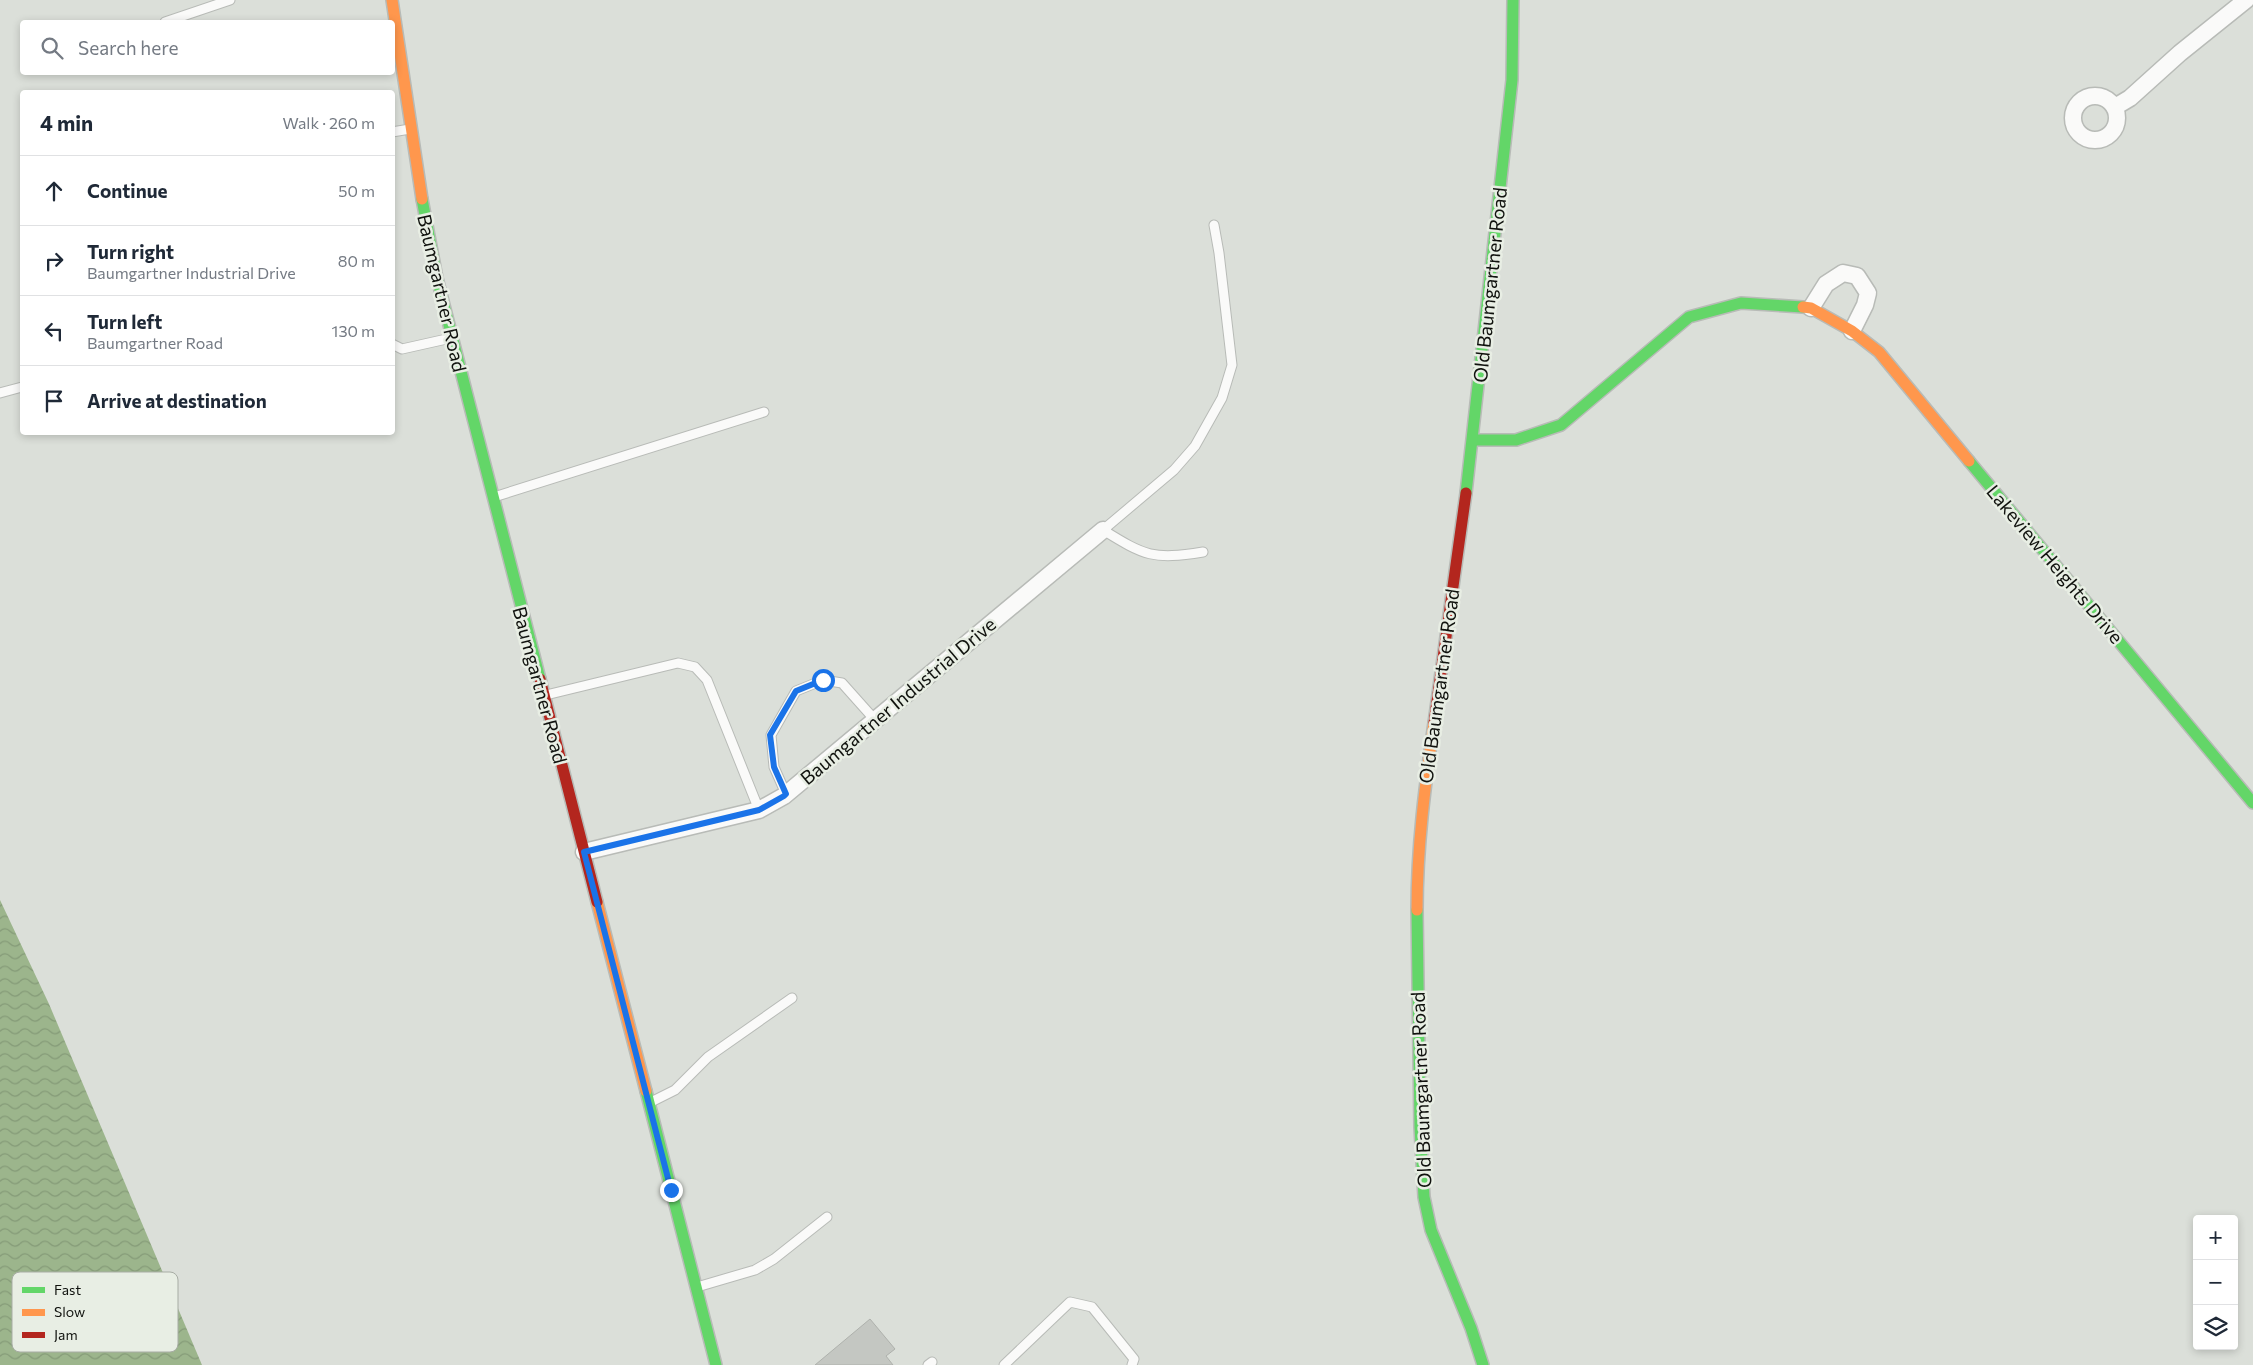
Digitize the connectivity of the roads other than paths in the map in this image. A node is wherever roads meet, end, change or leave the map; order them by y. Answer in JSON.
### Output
{"nodes":[{"id":1,"x":230,"y":0,"type":"edge"},
{"id":2,"x":392,"y":0,"type":"edge"},
{"id":3,"x":1513,"y":0,"type":"edge"},
{"id":4,"x":2246,"y":0,"type":"edge"},
{"id":5,"x":171,"y":20,"type":"edge"},
{"id":6,"x":395,"y":20,"type":"edge"},
{"id":7,"x":395,"y":22,"type":"edge"},
{"id":8,"x":2115,"y":107,"type":"dead end"},
{"id":9,"x":410,"y":129,"type":"junction"},
{"id":10,"x":395,"y":132,"type":"edge"},
{"id":11,"x":1214,"y":225,"type":"dead end"},
{"id":12,"x":1810,"y":308,"type":"junction"},
{"id":13,"x":1852,"y":331,"type":"junction"},
{"id":14,"x":451,"y":338,"type":"junction"},
{"id":15,"x":395,"y":346,"type":"edge"},
{"id":16,"x":402,"y":349,"type":"junction"},
{"id":17,"x":395,"y":351,"type":"edge"},
{"id":18,"x":20,"y":388,"type":"edge"},
{"id":19,"x":0,"y":393,"type":"edge"},
{"id":20,"x":764,"y":412,"type":"dead end"},
{"id":21,"x":1474,"y":440,"type":"junction"},
{"id":22,"x":492,"y":498,"type":"junction"},
{"id":23,"x":1103,"y":530,"type":"junction"},
{"id":24,"x":1203,"y":552,"type":"dead end"},
{"id":25,"x":543,"y":695,"type":"junction"},
{"id":26,"x":875,"y":720,"type":"junction"},
{"id":27,"x":786,"y":794,"type":"junction"},
{"id":28,"x":2253,"y":803,"type":"edge"},
{"id":29,"x":759,"y":810,"type":"junction"},
{"id":30,"x":584,"y":852,"type":"junction"},
{"id":31,"x":792,"y":998,"type":"dead end"},
{"id":32,"x":649,"y":1104,"type":"junction"},
{"id":33,"x":827,"y":1217,"type":"dead end"},
{"id":34,"x":697,"y":1287,"type":"junction"},
{"id":35,"x":716,"y":1365,"type":"edge"},
{"id":36,"x":1004,"y":1365,"type":"edge"},
{"id":37,"x":1132,"y":1365,"type":"edge"},
{"id":38,"x":1483,"y":1365,"type":"edge"}],
"edges":[{"from":1,"to":5,"type":"lane"},
{"from":2,"to":6,"type":"street","name":"Baumgartner Road"},
{"from":3,"to":21,"type":"street","name":"Old Baumgartner Road"},
{"from":4,"to":8,"type":"street"},
{"from":7,"to":9,"type":"street","name":"Baumgartner Road"},
{"from":9,"to":10,"type":"lane"},
{"from":9,"to":14,"type":"street","name":"Baumgartner Road"},
{"from":11,"to":23,"type":"lane"},
{"from":12,"to":13,"type":"street","name":"Lakeview Heights Drive"},
{"from":12,"to":13,"type":"street"},
{"from":12,"to":21,"type":"street","name":"Lakeview Heights Drive"},
{"from":13,"to":28,"type":"street","name":"Lakeview Heights Drive"},
{"from":14,"to":16,"type":"lane"},
{"from":14,"to":22,"type":"street","name":"Baumgartner Road"},
{"from":15,"to":16,"type":"lane"},
{"from":16,"to":17,"type":"lane"},
{"from":18,"to":19,"type":"lane"},
{"from":20,"to":22,"type":"lane"},
{"from":21,"to":38,"type":"street","name":"Old Baumgartner Road"},
{"from":22,"to":25,"type":"street","name":"Baumgartner Road"},
{"from":23,"to":24,"type":"lane"},
{"from":23,"to":26,"type":"street","name":"Baumgartner Industrial Drive"},
{"from":25,"to":29,"type":"lane"},
{"from":25,"to":30,"type":"street","name":"Baumgartner Road"},
{"from":26,"to":27,"type":"street","name":"Baumgartner Industrial Drive"},
{"from":26,"to":27,"type":"lane"},
{"from":27,"to":29,"type":"street","name":"Baumgartner Industrial Drive"},
{"from":29,"to":30,"type":"street","name":"Baumgartner Industrial Drive"},
{"from":30,"to":32,"type":"street","name":"Baumgartner Road"},
{"from":31,"to":32,"type":"lane"},
{"from":32,"to":34,"type":"street","name":"Baumgartner Road"},
{"from":33,"to":34,"type":"lane"},
{"from":34,"to":35,"type":"street","name":"Baumgartner Road"},
{"from":36,"to":37,"type":"lane"}]}
